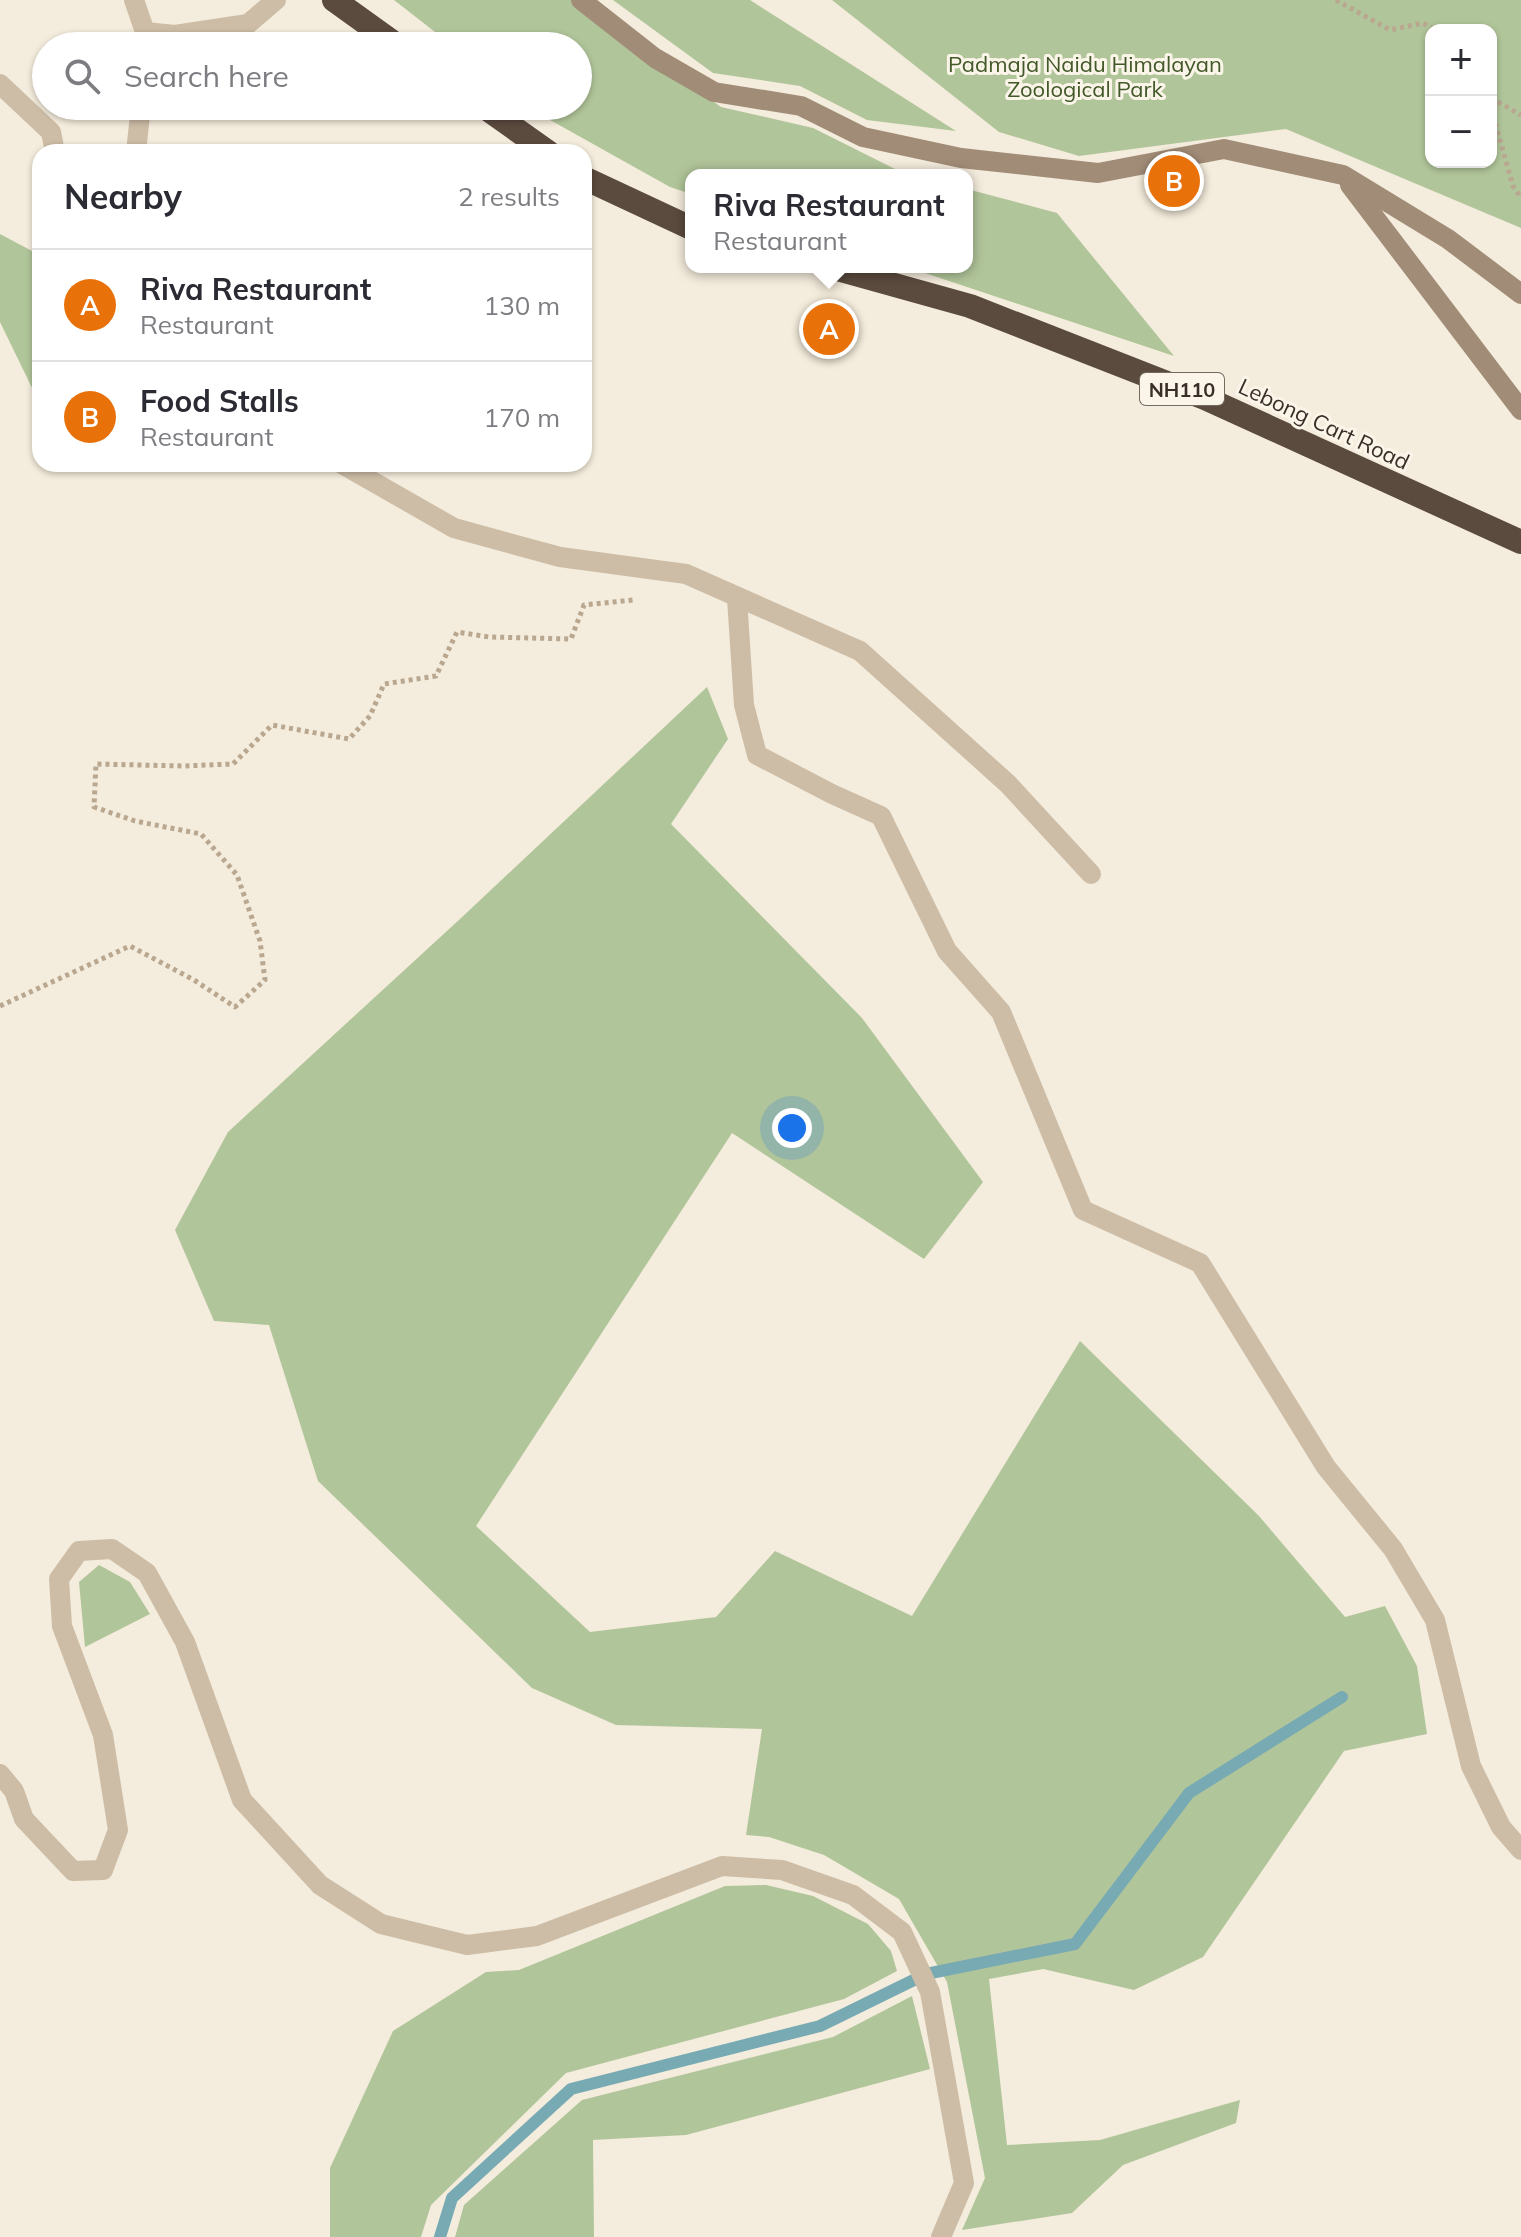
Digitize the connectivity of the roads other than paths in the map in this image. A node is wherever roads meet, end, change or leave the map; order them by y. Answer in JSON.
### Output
{"nodes":[{"id":1,"x":134,"y":0,"type":"edge"},
{"id":2,"x":276,"y":0,"type":"edge"},
{"id":3,"x":334,"y":0,"type":"edge"},
{"id":4,"x":581,"y":0,"type":"edge"},
{"id":5,"x":143,"y":32,"type":"edge"},
{"id":6,"x":195,"y":32,"type":"edge"},
{"id":7,"x":379,"y":32,"type":"edge"},
{"id":8,"x":0,"y":84,"type":"edge"},
{"id":9,"x":32,"y":114,"type":"edge"},
{"id":10,"x":38,"y":120,"type":"edge"},
{"id":11,"x":139,"y":120,"type":"edge"},
{"id":12,"x":503,"y":120,"type":"edge"},
{"id":13,"x":53,"y":144,"type":"edge"},
{"id":14,"x":137,"y":144,"type":"edge"},
{"id":15,"x":537,"y":144,"type":"edge"},
{"id":16,"x":1343,"y":175,"type":"junction"},
{"id":17,"x":592,"y":182,"type":"edge"},
{"id":18,"x":685,"y":225,"type":"edge"},
{"id":19,"x":852,"y":273,"type":"edge"},
{"id":20,"x":1521,"y":294,"type":"edge"},
{"id":21,"x":1521,"y":410,"type":"edge"},
{"id":22,"x":356,"y":472,"type":"edge"},
{"id":23,"x":1521,"y":542,"type":"edge"},
{"id":24,"x":737,"y":598,"type":"junction"},
{"id":25,"x":1091,"y":874,"type":"dead end"},
{"id":26,"x":0,"y":1774,"type":"edge"},
{"id":27,"x":1521,"y":1850,"type":"edge"},
{"id":28,"x":941,"y":2237,"type":"edge"}],
"edges":[{"from":1,"to":5,"type":"street"},
{"from":2,"to":6,"type":"street"},
{"from":3,"to":7,"type":"highway"},
{"from":4,"to":16,"type":"main road"},
{"from":8,"to":9,"type":"street"},
{"from":10,"to":13,"type":"street"},
{"from":11,"to":14,"type":"street"},
{"from":12,"to":15,"type":"highway"},
{"from":16,"to":20,"type":"main road"},
{"from":16,"to":21,"type":"main road"},
{"from":17,"to":18,"type":"highway"},
{"from":19,"to":23,"type":"highway","name":"Lebong Cart Road","number":"NH110"},
{"from":22,"to":24,"type":"street"},
{"from":24,"to":25,"type":"street"},
{"from":24,"to":27,"type":"street"},
{"from":26,"to":28,"type":"street"}]}
